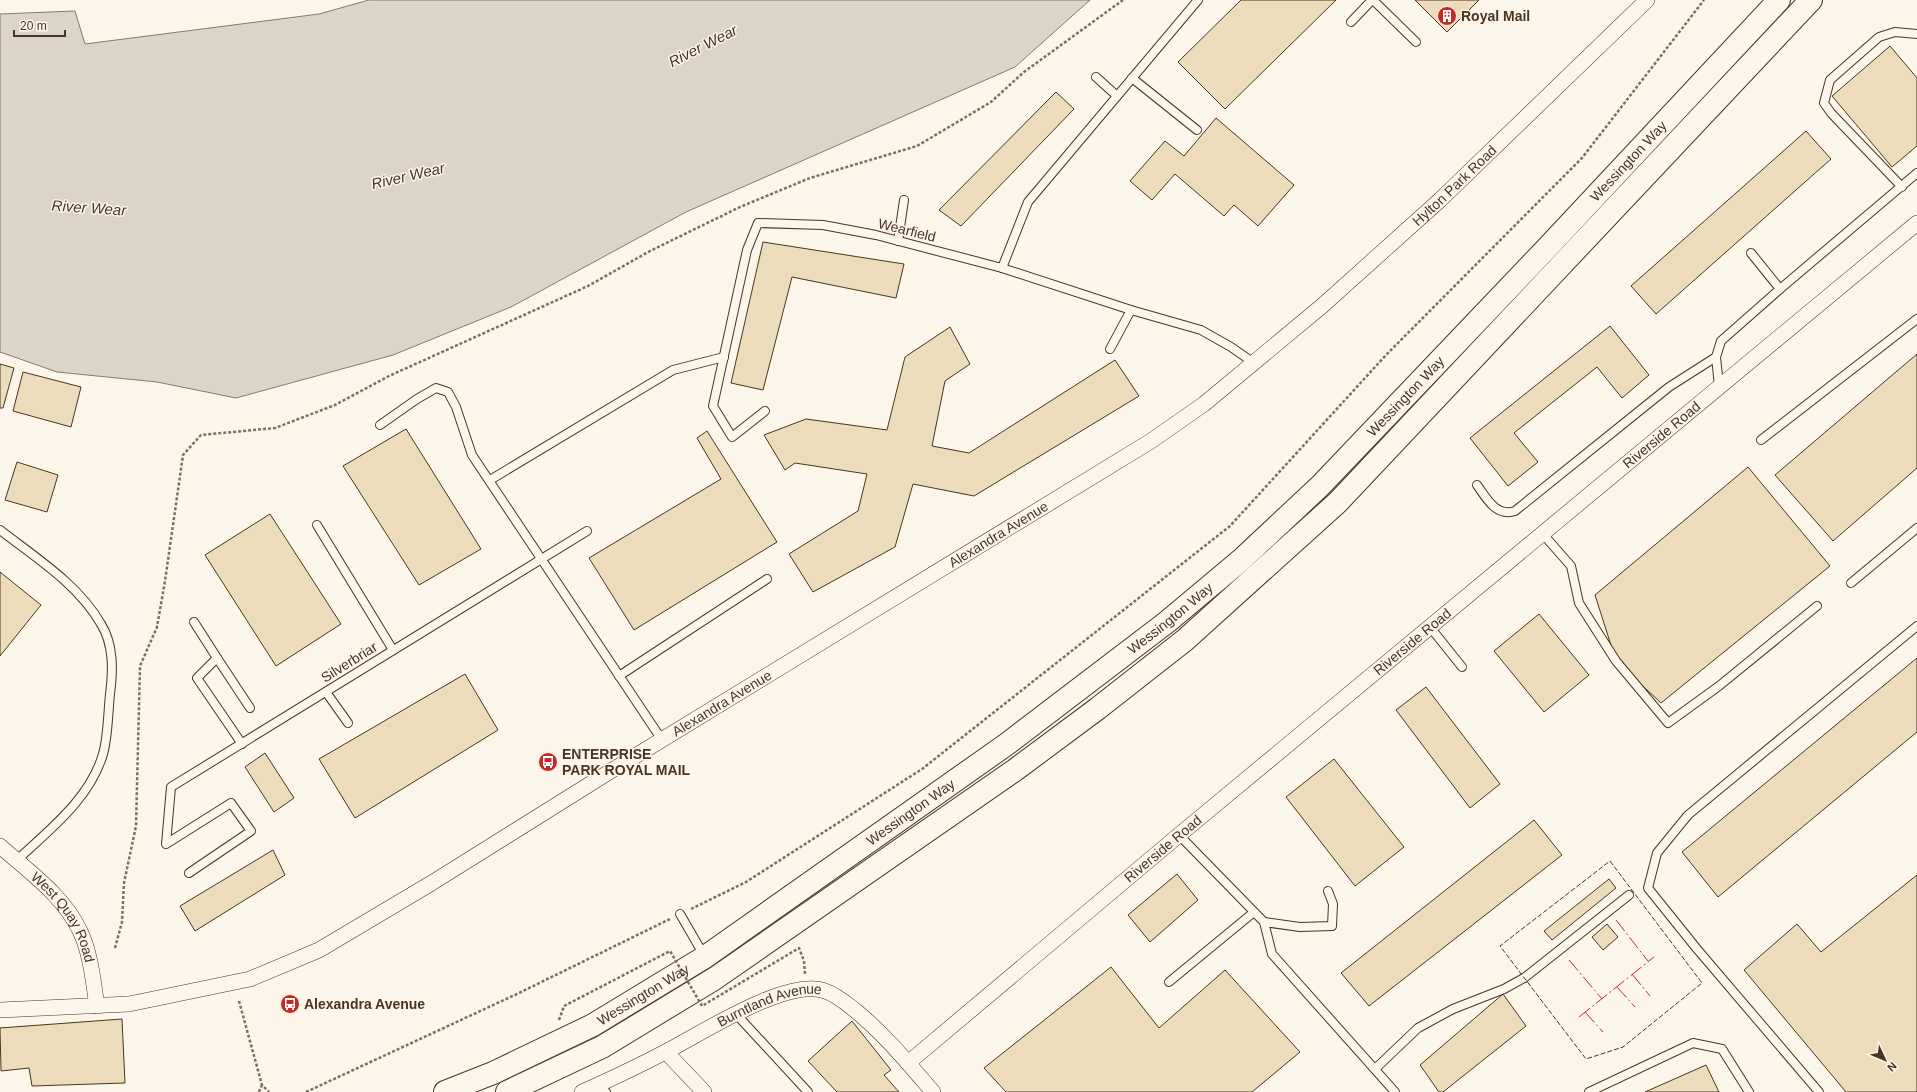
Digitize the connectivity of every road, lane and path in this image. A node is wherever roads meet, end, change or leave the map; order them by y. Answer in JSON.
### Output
{"nodes":[{"id":1,"x":1123,"y":0,"type":"edge"},
{"id":2,"x":1198,"y":0,"type":"edge"},
{"id":3,"x":1373,"y":0,"type":"edge"},
{"id":4,"x":1647,"y":0,"type":"edge"},
{"id":5,"x":1704,"y":0,"type":"edge"},
{"id":6,"x":1779,"y":0,"type":"edge"},
{"id":7,"x":1811,"y":0,"type":"edge"},
{"id":8,"x":1351,"y":22,"type":"dead end"},
{"id":9,"x":1917,"y":34,"type":"edge"},
{"id":10,"x":1416,"y":42,"type":"dead end"},
{"id":11,"x":1096,"y":77,"type":"dead end"},
{"id":12,"x":1132,"y":78,"type":"junction"},
{"id":13,"x":1117,"y":96,"type":"junction"},
{"id":14,"x":1197,"y":130,"type":"dead end"},
{"id":15,"x":1917,"y":172,"type":"edge"},
{"id":16,"x":1902,"y":187,"type":"junction"},
{"id":17,"x":904,"y":200,"type":"dead end"},
{"id":18,"x":1917,"y":223,"type":"edge"},
{"id":19,"x":898,"y":241,"type":"junction"},
{"id":20,"x":1751,"y":253,"type":"dead end"},
{"id":21,"x":1002,"y":268,"type":"junction"},
{"id":22,"x":1780,"y":289,"type":"junction"},
{"id":23,"x":1131,"y":310,"type":"junction"},
{"id":24,"x":1917,"y":319,"type":"edge"},
{"id":25,"x":1110,"y":349,"type":"dead end"},
{"id":26,"x":724,"y":357,"type":"junction"},
{"id":27,"x":1716,"y":358,"type":"junction"},
{"id":28,"x":1254,"y":364,"type":"junction"},
{"id":29,"x":1719,"y":386,"type":"junction"},
{"id":30,"x":765,"y":411,"type":"dead end"},
{"id":31,"x":380,"y":425,"type":"dead end"},
{"id":32,"x":1761,"y":440,"type":"dead end"},
{"id":33,"x":490,"y":480,"type":"junction"},
{"id":34,"x":1477,"y":485,"type":"dead end"},
{"id":35,"x":317,"y":525,"type":"dead end"},
{"id":36,"x":1917,"y":528,"type":"edge"},
{"id":37,"x":0,"y":530,"type":"edge"},
{"id":38,"x":587,"y":531,"type":"dead end"},
{"id":39,"x":1542,"y":533,"type":"junction"},
{"id":40,"x":542,"y":558,"type":"junction"},
{"id":41,"x":767,"y":579,"type":"dead end"},
{"id":42,"x":1851,"y":583,"type":"dead end"},
{"id":43,"x":1817,"y":606,"type":"dead end"},
{"id":44,"x":194,"y":622,"type":"dead end"},
{"id":45,"x":1917,"y":626,"type":"edge"},
{"id":46,"x":1430,"y":627,"type":"junction"},
{"id":47,"x":393,"y":650,"type":"junction"},
{"id":48,"x":217,"y":658,"type":"junction"},
{"id":49,"x":1462,"y":667,"type":"dead end"},
{"id":50,"x":618,"y":676,"type":"junction"},
{"id":51,"x":326,"y":692,"type":"junction"},
{"id":52,"x":250,"y":708,"type":"dead end"},
{"id":53,"x":348,"y":723,"type":"dead end"},
{"id":54,"x":662,"y":740,"type":"junction"},
{"id":55,"x":242,"y":744,"type":"junction"},
{"id":56,"x":1179,"y":835,"type":"junction"},
{"id":57,"x":0,"y":846,"type":"edge"},
{"id":58,"x":16,"y":861,"type":"junction"},
{"id":59,"x":189,"y":873,"type":"dead end"},
{"id":60,"x":1328,"y":891,"type":"dead end"},
{"id":61,"x":1629,"y":895,"type":"dead end"},
{"id":62,"x":1254,"y":912,"type":"junction"},
{"id":63,"x":680,"y":914,"type":"junction"},
{"id":64,"x":1264,"y":922,"type":"junction"},
{"id":65,"x":115,"y":948,"type":"dead end"},
{"id":66,"x":705,"y":957,"type":"junction"},
{"id":67,"x":804,"y":960,"type":"dead end"},
{"id":68,"x":1169,"y":982,"type":"dead end"},
{"id":69,"x":239,"y":1001,"type":"dead end"},
{"id":70,"x":97,"y":1006,"type":"junction"},
{"id":71,"x":564,"y":1006,"type":"dead end"},
{"id":72,"x":0,"y":1010,"type":"edge"},
{"id":73,"x":736,"y":1014,"type":"junction"},
{"id":74,"x":666,"y":1052,"type":"junction"},
{"id":75,"x":908,"y":1063,"type":"junction"},
{"id":76,"x":1375,"y":1069,"type":"junction"},
{"id":77,"x":262,"y":1085,"type":"junction"},
{"id":78,"x":602,"y":1088,"type":"edge"},
{"id":79,"x":259,"y":1092,"type":"edge"},
{"id":80,"x":269,"y":1092,"type":"edge"},
{"id":81,"x":306,"y":1092,"type":"edge"},
{"id":82,"x":445,"y":1092,"type":"edge"},
{"id":83,"x":507,"y":1092,"type":"edge"},
{"id":84,"x":582,"y":1092,"type":"edge"},
{"id":85,"x":704,"y":1092,"type":"edge"},
{"id":86,"x":808,"y":1092,"type":"edge"},
{"id":87,"x":933,"y":1092,"type":"edge"},
{"id":88,"x":1395,"y":1092,"type":"edge"},
{"id":89,"x":1589,"y":1092,"type":"edge"},
{"id":90,"x":1749,"y":1092,"type":"edge"},
{"id":91,"x":1819,"y":1092,"type":"edge"}],
"edges":[{"from":1,"to":65,"type":"path"},
{"from":2,"to":12,"type":"lane"},
{"from":3,"to":8,"type":"lane"},
{"from":3,"to":10,"type":"lane"},
{"from":4,"to":28,"type":"street","name":"Hylton Park Road"},
{"from":5,"to":63,"type":"path"},
{"from":6,"to":66,"type":"main road","name":"Wessington Way"},
{"from":7,"to":83,"type":"main road","name":"Wessington Way"},
{"from":9,"to":16,"type":"lane"},
{"from":11,"to":13,"type":"lane"},
{"from":12,"to":13,"type":"lane"},
{"from":12,"to":14,"type":"lane"},
{"from":13,"to":21,"type":"lane"},
{"from":15,"to":16,"type":"lane"},
{"from":16,"to":22,"type":"lane"},
{"from":17,"to":19,"type":"lane"},
{"from":18,"to":29,"type":"street","name":"Riverside Road"},
{"from":19,"to":21,"type":"lane","name":"Wearfield"},
{"from":19,"to":26,"type":"lane","name":"Wearfield"},
{"from":20,"to":22,"type":"lane"},
{"from":21,"to":23,"type":"lane","name":"Wearfield"},
{"from":22,"to":27,"type":"lane"},
{"from":23,"to":25,"type":"lane"},
{"from":23,"to":28,"type":"lane","name":"Wearfield"},
{"from":24,"to":32,"type":"lane"},
{"from":26,"to":30,"type":"lane","name":"Wearfield"},
{"from":26,"to":33,"type":"lane"},
{"from":27,"to":29,"type":"lane"},
{"from":27,"to":34,"type":"lane"},
{"from":28,"to":54,"type":"street","name":"Alexandra Avenue"},
{"from":29,"to":39,"type":"street","name":"Riverside Road"},
{"from":31,"to":33,"type":"lane"},
{"from":33,"to":40,"type":"lane"},
{"from":35,"to":47,"type":"lane"},
{"from":36,"to":42,"type":"lane"},
{"from":37,"to":58,"type":"lane"},
{"from":38,"to":40,"type":"lane","name":"Silverbriar"},
{"from":39,"to":43,"type":"lane"},
{"from":39,"to":46,"type":"street","name":"Riverside Road"},
{"from":40,"to":47,"type":"lane","name":"Silverbriar"},
{"from":40,"to":50,"type":"lane"},
{"from":41,"to":50,"type":"lane"},
{"from":44,"to":48,"type":"lane"},
{"from":45,"to":91,"type":"lane"},
{"from":46,"to":49,"type":"lane"},
{"from":46,"to":56,"type":"street","name":"Riverside Road"},
{"from":47,"to":51,"type":"lane","name":"Silverbriar"},
{"from":48,"to":52,"type":"lane"},
{"from":48,"to":55,"type":"lane"},
{"from":50,"to":54,"type":"lane"},
{"from":51,"to":53,"type":"lane"},
{"from":51,"to":55,"type":"lane","name":"Silverbriar"},
{"from":54,"to":70,"type":"street","name":"Alexandra Avenue"},
{"from":55,"to":59,"type":"lane","name":"Silverbriar"},
{"from":56,"to":62,"type":"lane"},
{"from":56,"to":75,"type":"street","name":"Riverside Road"},
{"from":57,"to":58,"type":"street","name":"West Quay Road"},
{"from":58,"to":70,"type":"street","name":"West Quay Road"},
{"from":60,"to":64,"type":"lane"},
{"from":61,"to":76,"type":"lane"},
{"from":62,"to":64,"type":"lane"},
{"from":62,"to":68,"type":"lane"},
{"from":63,"to":66,"type":"lane"},
{"from":63,"to":81,"type":"path"},
{"from":64,"to":76,"type":"lane"},
{"from":66,"to":82,"type":"main road","name":"Wessington Way"},
{"from":67,"to":71,"type":"path","bridge":true},
{"from":69,"to":77,"type":"path"},
{"from":70,"to":72,"type":"street","name":"Alexandra Avenue"},
{"from":73,"to":74,"type":"street","name":"Burntland Avenue"},
{"from":73,"to":75,"type":"street","name":"Burntland Avenue"},
{"from":73,"to":86,"type":"lane"},
{"from":74,"to":78,"type":"street","name":"Burntland Avenue"},
{"from":74,"to":85,"type":"street"},
{"from":75,"to":87,"type":"street","name":"Burntland Avenue"},
{"from":76,"to":88,"type":"lane"},
{"from":77,"to":79,"type":"path"},
{"from":77,"to":80,"type":"path"},
{"from":78,"to":84,"type":"street","name":"Burntland Avenue"},
{"from":89,"to":90,"type":"lane"}]}
